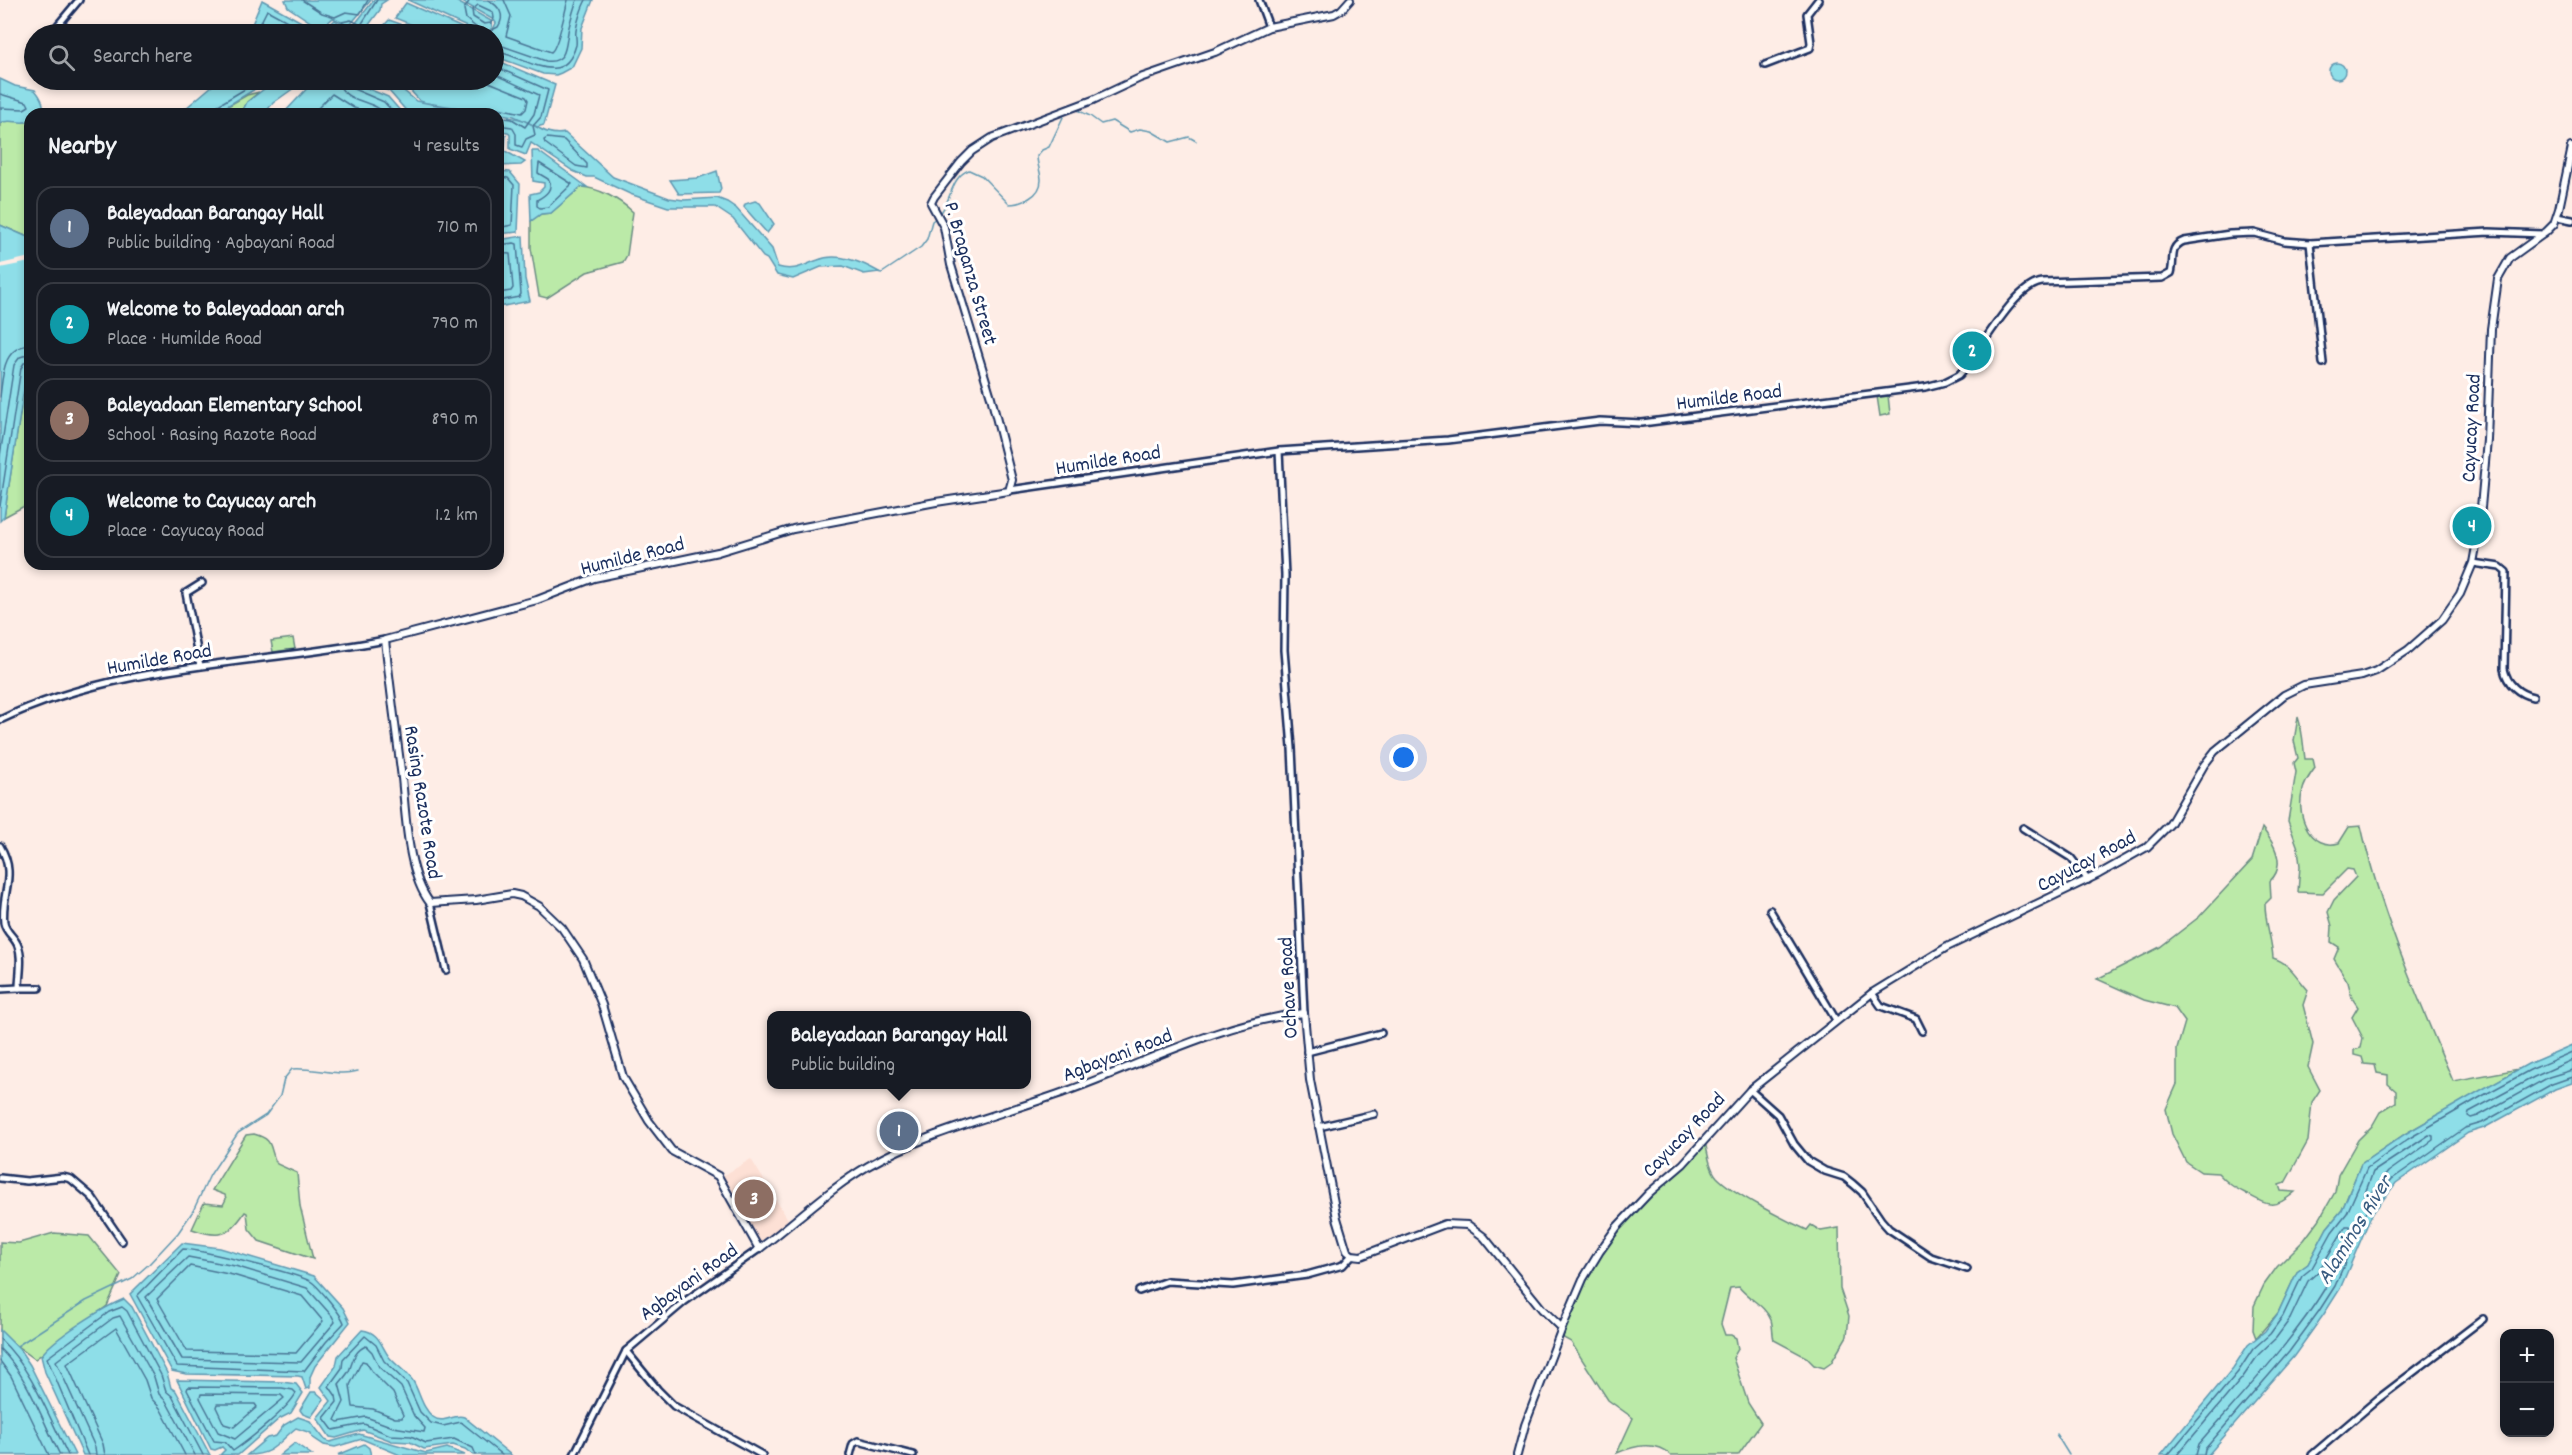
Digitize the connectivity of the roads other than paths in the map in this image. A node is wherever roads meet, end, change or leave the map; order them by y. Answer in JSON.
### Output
{"nodes":[{"id":1,"x":79,"y":0,"type":"edge"},
{"id":2,"x":1259,"y":0,"type":"edge"},
{"id":3,"x":1350,"y":0,"type":"edge"},
{"id":4,"x":1818,"y":0,"type":"edge"},
{"id":5,"x":59,"y":24,"type":"edge"},
{"id":6,"x":1269,"y":27,"type":"junction"},
{"id":7,"x":1765,"y":65,"type":"dead end"},
{"id":8,"x":2572,"y":147,"type":"edge"},
{"id":9,"x":2557,"y":217,"type":"junction"},
{"id":10,"x":2572,"y":220,"type":"edge"},
{"id":11,"x":2543,"y":234,"type":"junction"},
{"id":12,"x":2310,"y":243,"type":"junction"},
{"id":13,"x":2323,"y":363,"type":"dead end"},
{"id":14,"x":1279,"y":451,"type":"junction"},
{"id":15,"x":1010,"y":489,"type":"junction"},
{"id":16,"x":2473,"y":563,"type":"junction"},
{"id":17,"x":202,"y":583,"type":"dead end"},
{"id":18,"x":385,"y":640,"type":"junction"},
{"id":19,"x":200,"y":666,"type":"junction"},
{"id":20,"x":2533,"y":697,"type":"dead end"},
{"id":21,"x":0,"y":720,"type":"edge"},
{"id":22,"x":2024,"y":828,"type":"dead end"},
{"id":23,"x":0,"y":846,"type":"edge"},
{"id":24,"x":2088,"y":880,"type":"junction"},
{"id":25,"x":430,"y":903,"type":"junction"},
{"id":26,"x":1770,"y":910,"type":"dead end"},
{"id":27,"x":446,"y":970,"type":"dead end"},
{"id":28,"x":19,"y":988,"type":"junction"},
{"id":29,"x":39,"y":988,"type":"dead end"},
{"id":30,"x":0,"y":989,"type":"edge"},
{"id":31,"x":1872,"y":993,"type":"junction"},
{"id":32,"x":1304,"y":1013,"type":"junction"},
{"id":33,"x":1836,"y":1020,"type":"junction"},
{"id":34,"x":1922,"y":1031,"type":"dead end"},
{"id":35,"x":1382,"y":1033,"type":"dead end"},
{"id":36,"x":1307,"y":1052,"type":"junction"},
{"id":37,"x":1750,"y":1090,"type":"junction"},
{"id":38,"x":1374,"y":1114,"type":"dead end"},
{"id":39,"x":1319,"y":1127,"type":"junction"},
{"id":40,"x":0,"y":1178,"type":"edge"},
{"id":41,"x":122,"y":1241,"type":"dead end"},
{"id":42,"x":759,"y":1249,"type":"junction"},
{"id":43,"x":1352,"y":1256,"type":"junction"},
{"id":44,"x":1967,"y":1269,"type":"dead end"},
{"id":45,"x":1139,"y":1291,"type":"dead end"},
{"id":46,"x":2483,"y":1319,"type":"dead end"},
{"id":47,"x":1562,"y":1328,"type":"junction"},
{"id":48,"x":626,"y":1351,"type":"junction"},
{"id":49,"x":574,"y":1455,"type":"edge"},
{"id":50,"x":762,"y":1455,"type":"edge"},
{"id":51,"x":850,"y":1455,"type":"edge"},
{"id":52,"x":913,"y":1455,"type":"edge"},
{"id":53,"x":1516,"y":1455,"type":"edge"},
{"id":54,"x":2312,"y":1455,"type":"edge"}],
"edges":[{"from":1,"to":5,"type":"street"},
{"from":2,"to":6,"type":"street"},
{"from":3,"to":6,"type":"street","name":"P. Braganza Street"},
{"from":4,"to":7,"type":"street"},
{"from":6,"to":15,"type":"street","name":"P. Braganza Street"},
{"from":8,"to":9,"type":"street","name":"Cayucay Road"},
{"from":9,"to":10,"type":"street"},
{"from":9,"to":11,"type":"street","name":"Cayucay Road"},
{"from":11,"to":12,"type":"street"},
{"from":11,"to":16,"type":"street","name":"Cayucay Road"},
{"from":12,"to":13,"type":"street"},
{"from":12,"to":14,"type":"street","name":"Humilde Road"},
{"from":14,"to":15,"type":"street","name":"Humilde Road"},
{"from":14,"to":32,"type":"street","name":"Ochave Road"},
{"from":15,"to":18,"type":"street","name":"Humilde Road"},
{"from":16,"to":20,"type":"street"},
{"from":16,"to":24,"type":"street","name":"Cayucay Road"},
{"from":17,"to":19,"type":"street"},
{"from":18,"to":19,"type":"street","name":"Humilde Road"},
{"from":18,"to":25,"type":"street","name":"Rasing Razote Road"},
{"from":19,"to":21,"type":"street","name":"Humilde Road"},
{"from":22,"to":24,"type":"street"},
{"from":23,"to":28,"type":"street"},
{"from":24,"to":31,"type":"street","name":"Cayucay Road"},
{"from":25,"to":27,"type":"street"},
{"from":25,"to":42,"type":"street","name":"Rasing Razote Road"},
{"from":26,"to":33,"type":"street"},
{"from":28,"to":29,"type":"street"},
{"from":28,"to":30,"type":"street"},
{"from":31,"to":33,"type":"street","name":"Cayucay Road"},
{"from":31,"to":34,"type":"street"},
{"from":32,"to":36,"type":"street","name":"Ochave Road"},
{"from":32,"to":42,"type":"street","name":"Agbayani Road"},
{"from":33,"to":37,"type":"street","name":"Cayucay Road"},
{"from":35,"to":36,"type":"street"},
{"from":36,"to":39,"type":"street","name":"Ochave Road"},
{"from":37,"to":44,"type":"street"},
{"from":37,"to":47,"type":"street","name":"Cayucay Road"},
{"from":38,"to":39,"type":"street"},
{"from":39,"to":43,"type":"street","name":"Ochave Road"},
{"from":40,"to":41,"type":"street"},
{"from":42,"to":48,"type":"street","name":"Agbayani Road"},
{"from":43,"to":45,"type":"street"},
{"from":43,"to":47,"type":"street"},
{"from":46,"to":54,"type":"street"},
{"from":47,"to":53,"type":"street","name":"Cayucay Road"},
{"from":48,"to":49,"type":"street","name":"Agbayani Road"},
{"from":48,"to":50,"type":"street"},
{"from":51,"to":52,"type":"street"}]}
